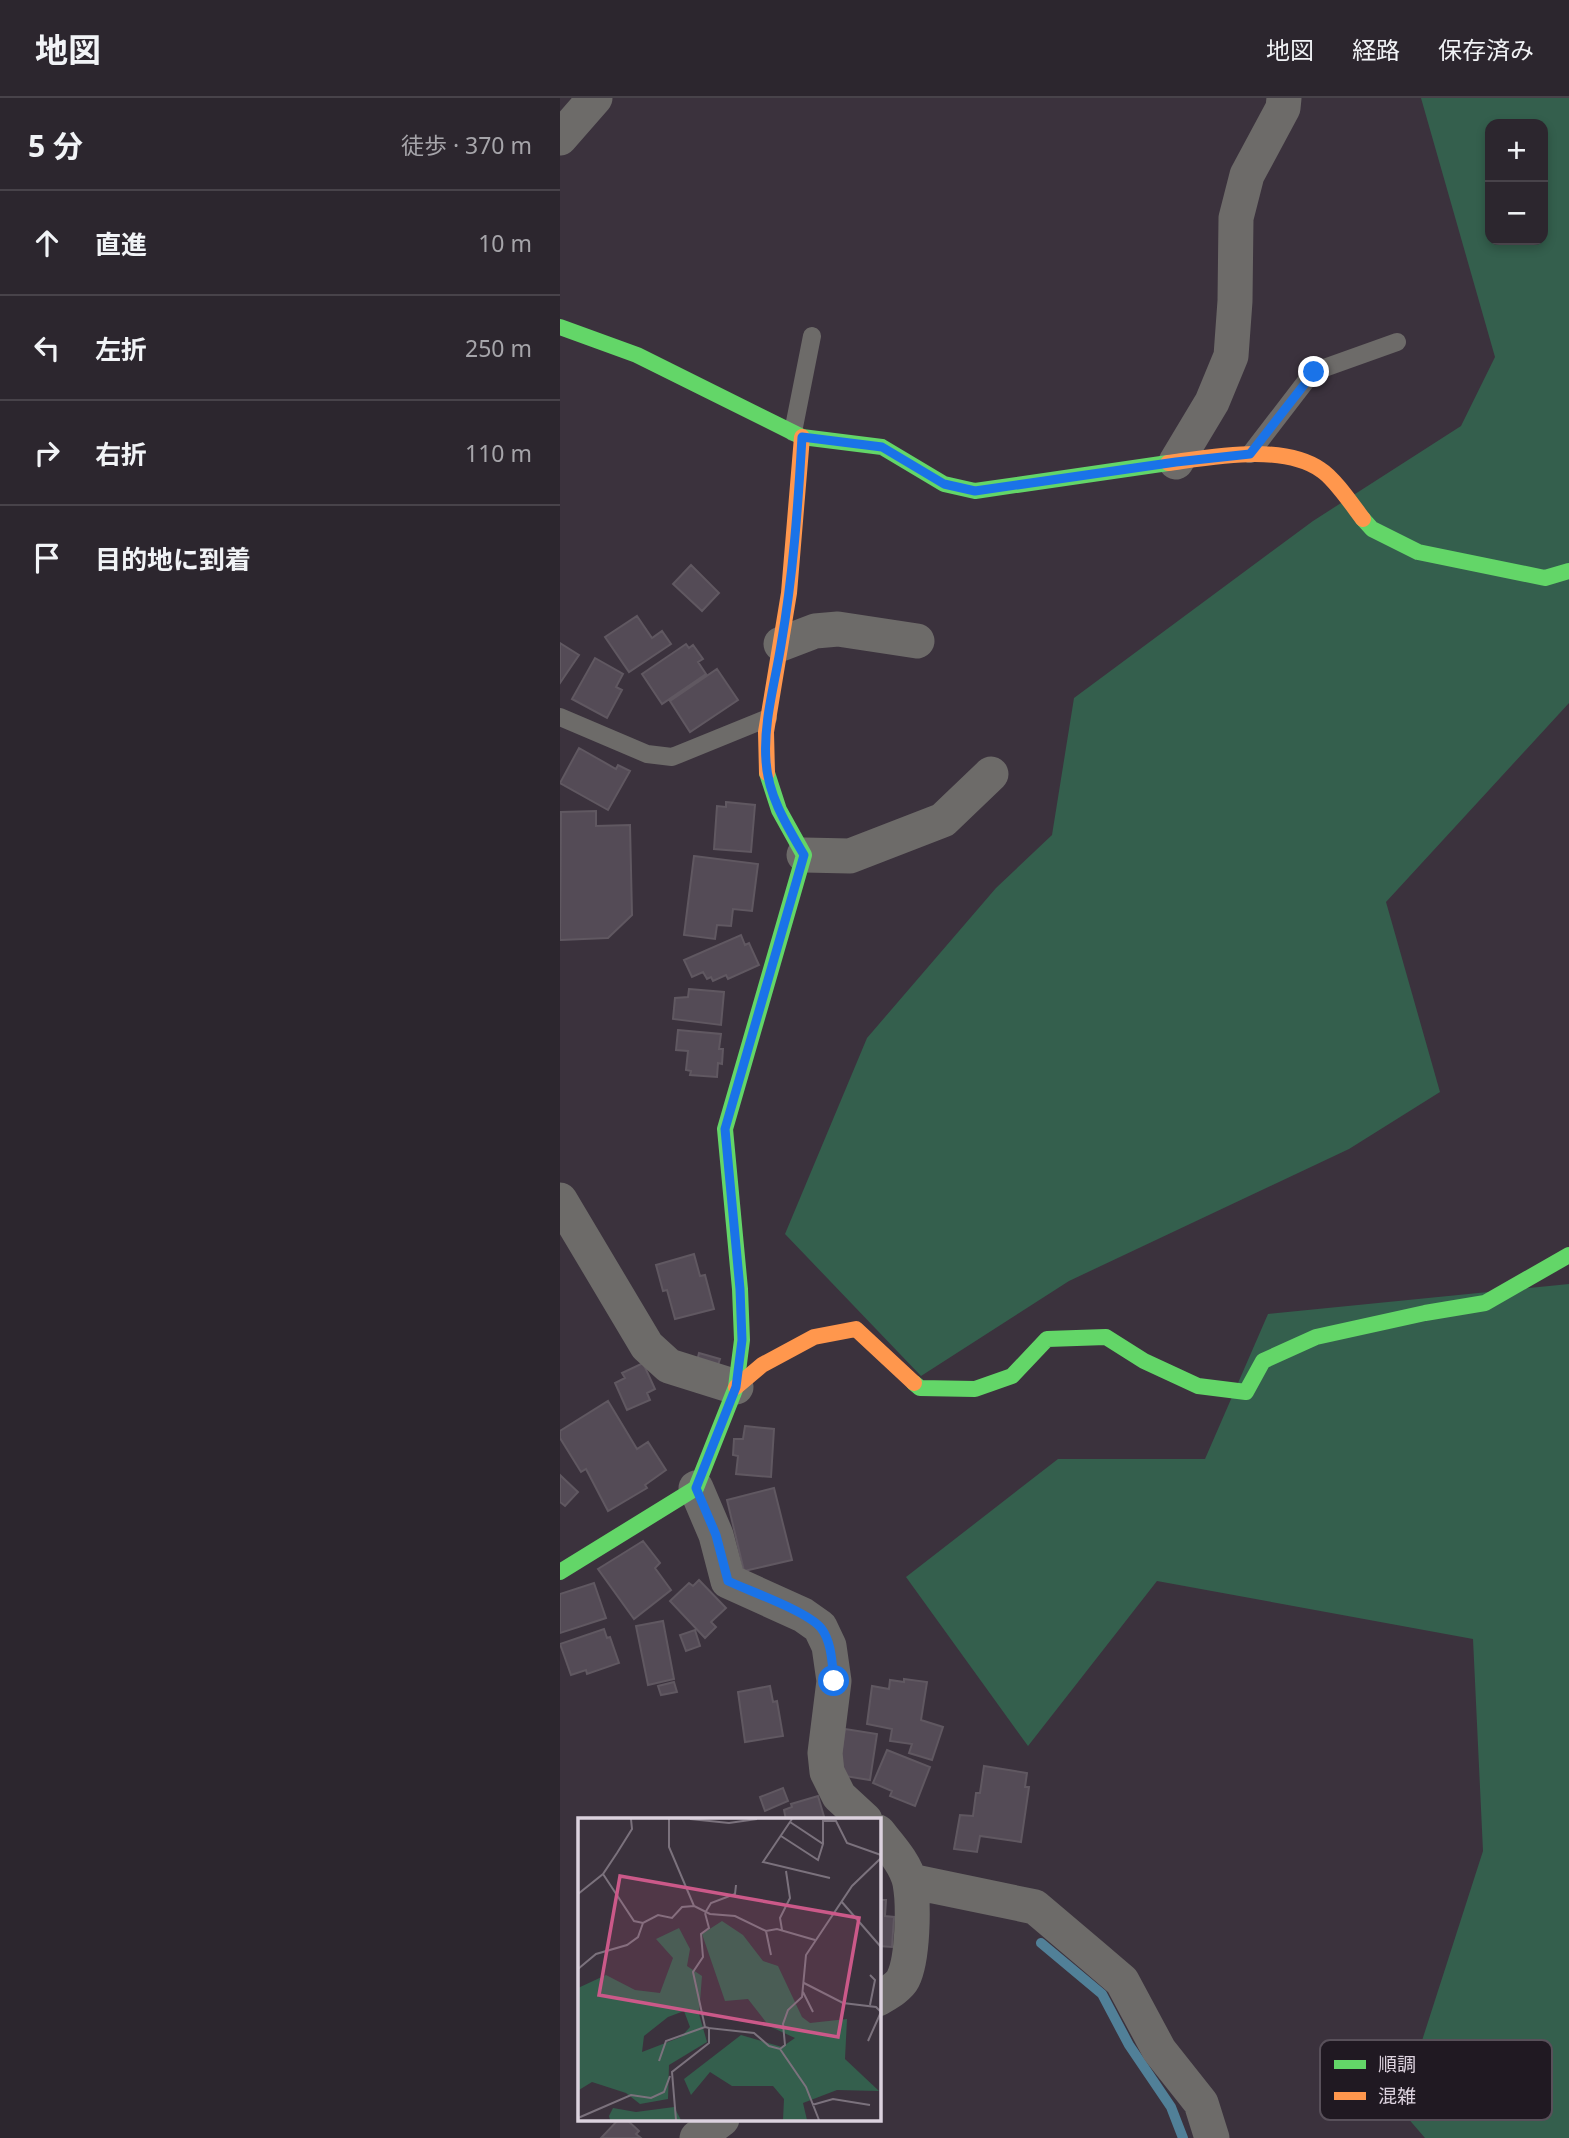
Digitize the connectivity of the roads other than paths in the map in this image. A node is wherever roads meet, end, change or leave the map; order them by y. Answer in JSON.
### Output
{"nodes":[{"id":1,"x":595,"y":98,"type":"edge"},
{"id":2,"x":1284,"y":98,"type":"edge"},
{"id":3,"x":560,"y":138,"type":"edge"},
{"id":4,"x":560,"y":327,"type":"edge"},
{"id":5,"x":812,"y":336,"type":"dead end"},
{"id":6,"x":1397,"y":342,"type":"dead end"},
{"id":7,"x":798,"y":434,"type":"junction"},
{"id":8,"x":1250,"y":454,"type":"junction"},
{"id":9,"x":1176,"y":462,"type":"junction"},
{"id":10,"x":1569,"y":571,"type":"edge"},
{"id":11,"x":917,"y":640,"type":"dead end"},
{"id":12,"x":782,"y":644,"type":"junction"},
{"id":13,"x":560,"y":717,"type":"edge"},
{"id":14,"x":768,"y":718,"type":"junction"},
{"id":15,"x":991,"y":774,"type":"dead end"},
{"id":16,"x":804,"y":855,"type":"junction"},
{"id":17,"x":560,"y":1200,"type":"edge"},
{"id":18,"x":1569,"y":1255,"type":"edge"},
{"id":19,"x":736,"y":1387,"type":"junction"},
{"id":20,"x":696,"y":1488,"type":"junction"},
{"id":21,"x":560,"y":1572,"type":"edge"},
{"id":22,"x":864,"y":1818,"type":"edge"},
{"id":23,"x":880,"y":1835,"type":"edge"},
{"id":24,"x":910,"y":1881,"type":"junction"},
{"id":25,"x":880,"y":1998,"type":"edge"},
{"id":26,"x":721,"y":2120,"type":"edge"},
{"id":27,"x":697,"y":2138,"type":"edge"},
{"id":28,"x":1212,"y":2138,"type":"edge"}],
"edges":[{"from":1,"to":3,"type":"street"},
{"from":2,"to":9,"type":"street"},
{"from":4,"to":7,"type":"street"},
{"from":5,"to":7,"type":"lane"},
{"from":6,"to":8,"type":"lane"},
{"from":7,"to":9,"type":"street"},
{"from":7,"to":12,"type":"street"},
{"from":8,"to":9,"type":"street"},
{"from":8,"to":10,"type":"street"},
{"from":11,"to":12,"type":"street"},
{"from":12,"to":14,"type":"street"},
{"from":13,"to":14,"type":"lane"},
{"from":14,"to":16,"type":"street"},
{"from":15,"to":16,"type":"street"},
{"from":16,"to":19,"type":"street"},
{"from":17,"to":19,"type":"street"},
{"from":18,"to":19,"type":"street"},
{"from":19,"to":20,"type":"street"},
{"from":20,"to":21,"type":"street"},
{"from":20,"to":22,"type":"street"},
{"from":23,"to":24,"type":"street"},
{"from":24,"to":25,"type":"street"},
{"from":24,"to":28,"type":"street"},
{"from":26,"to":27,"type":"street"}]}
